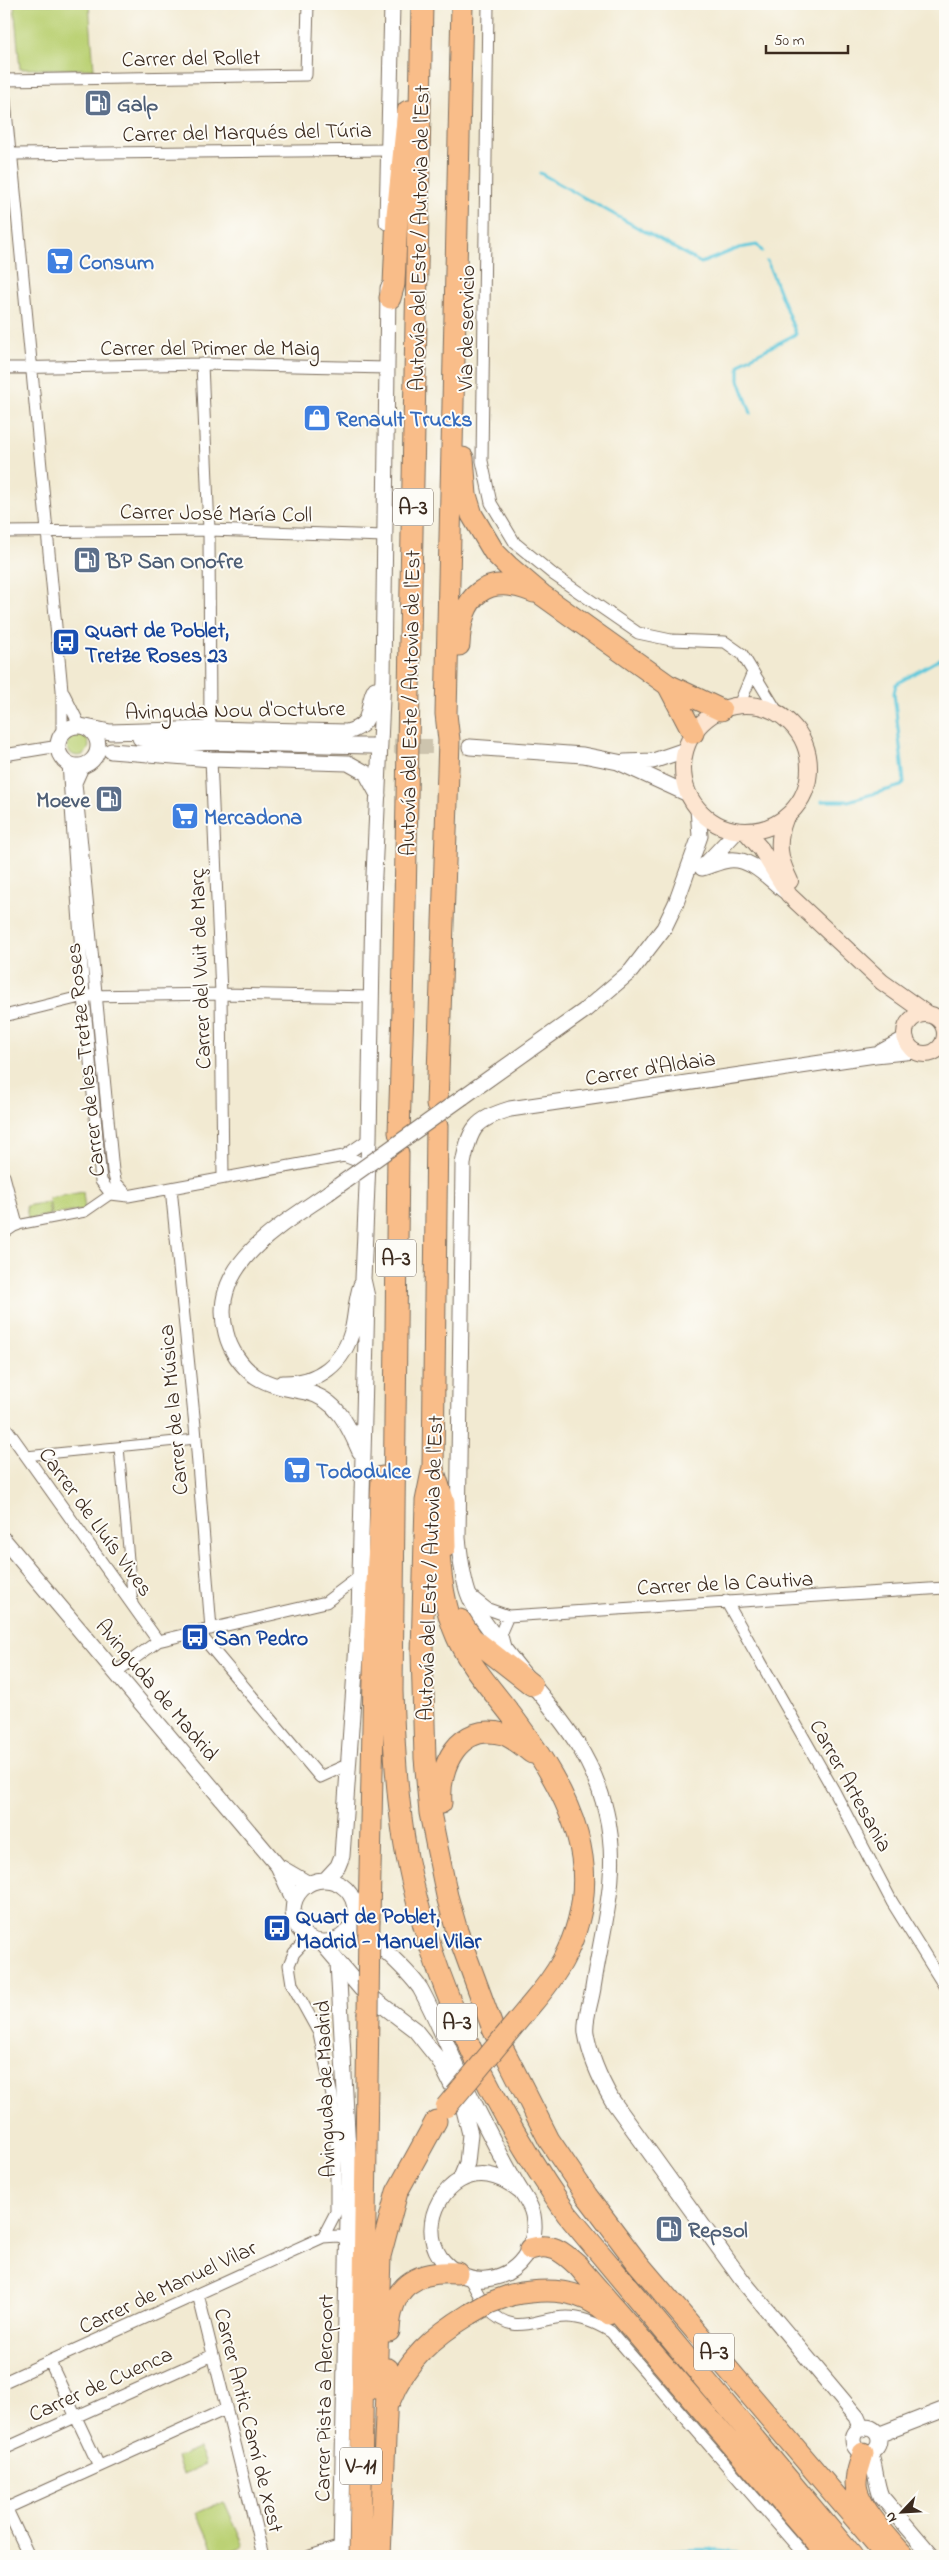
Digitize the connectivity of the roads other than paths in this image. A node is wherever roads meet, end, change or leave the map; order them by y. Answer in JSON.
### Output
{"nodes":[{"id":1,"x":308,"y":4,"type":"edge"},
{"id":2,"x":392,"y":4,"type":"edge"},
{"id":3,"x":411,"y":4,"type":"edge"},
{"id":4,"x":422,"y":4,"type":"edge"},
{"id":5,"x":462,"y":4,"type":"edge"},
{"id":6,"x":488,"y":4,"type":"edge"},
{"id":7,"x":4,"y":80,"type":"edge"},
{"id":8,"x":4,"y":90,"type":"edge"},
{"id":9,"x":389,"y":150,"type":"junction"},
{"id":10,"x":10,"y":157,"type":"edge"},
{"id":11,"x":457,"y":243,"type":"junction"},
{"id":12,"x":390,"y":298,"type":"junction"},
{"id":13,"x":202,"y":364,"type":"junction"},
{"id":14,"x":31,"y":367,"type":"junction"},
{"id":15,"x":4,"y":368,"type":"edge"},
{"id":16,"x":388,"y":368,"type":"junction"},
{"id":17,"x":208,"y":530,"type":"junction"},
{"id":18,"x":46,"y":531,"type":"junction"},
{"id":19,"x":4,"y":532,"type":"edge"},
{"id":20,"x":384,"y":536,"type":"junction"},
{"id":21,"x":542,"y":595,"type":"junction"},
{"id":22,"x":753,"y":672,"type":"junction"},
{"id":23,"x":382,"y":677,"type":"junction"},
{"id":24,"x":668,"y":685,"type":"junction"},
{"id":25,"x":62,"y":690,"type":"junction"},
{"id":26,"x":730,"y":707,"type":"junction"},
{"id":27,"x":778,"y":713,"type":"junction"},
{"id":28,"x":83,"y":726,"type":"junction"},
{"id":29,"x":210,"y":729,"type":"junction"},
{"id":30,"x":110,"y":732,"type":"junction"},
{"id":31,"x":60,"y":740,"type":"junction"},
{"id":32,"x":449,"y":740,"type":"junction"},
{"id":33,"x":150,"y":741,"type":"junction"},
{"id":34,"x":689,"y":742,"type":"junction"},
{"id":35,"x":371,"y":746,"type":"tunnel mouth"},
{"id":36,"x":470,"y":747,"type":"tunnel mouth"},
{"id":37,"x":111,"y":750,"type":"junction"},
{"id":38,"x":4,"y":756,"type":"edge"},
{"id":39,"x":211,"y":759,"type":"junction"},
{"id":40,"x":89,"y":762,"type":"junction"},
{"id":41,"x":618,"y":762,"type":"junction"},
{"id":42,"x":68,"y":763,"type":"junction"},
{"id":43,"x":688,"y":794,"type":"junction"},
{"id":44,"x":378,"y":796,"type":"junction"},
{"id":45,"x":698,"y":809,"type":"junction"},
{"id":46,"x":785,"y":819,"type":"junction"},
{"id":47,"x":741,"y":832,"type":"junction"},
{"id":48,"x":702,"y":868,"type":"junction"},
{"id":49,"x":790,"y":895,"type":"junction"},
{"id":50,"x":676,"y":903,"type":"junction"},
{"id":51,"x":807,"y":911,"type":"junction"},
{"id":52,"x":882,"y":982,"type":"junction"},
{"id":53,"x":221,"y":994,"type":"junction"},
{"id":54,"x":84,"y":996,"type":"junction"},
{"id":55,"x":372,"y":997,"type":"junction"},
{"id":56,"x":97,"y":998,"type":"junction"},
{"id":57,"x":927,"y":1014,"type":"junction"},
{"id":58,"x":4,"y":1016,"type":"edge"},
{"id":59,"x":945,"y":1027,"type":"edge"},
{"id":60,"x":910,"y":1038,"type":"junction"},
{"id":61,"x":943,"y":1045,"type":"edge"},
{"id":62,"x":437,"y":1105,"type":"dead end"},
{"id":63,"x":437,"y":1126,"type":"dead end"},
{"id":64,"x":369,"y":1139,"type":"junction"},
{"id":65,"x":344,"y":1156,"type":"junction"},
{"id":66,"x":4,"y":1176,"type":"edge"},
{"id":67,"x":223,"y":1178,"type":"junction"},
{"id":68,"x":171,"y":1188,"type":"junction"},
{"id":69,"x":365,"y":1191,"type":"junction"},
{"id":70,"x":111,"y":1194,"type":"junction"},
{"id":71,"x":128,"y":1196,"type":"junction"},
{"id":72,"x":4,"y":1225,"type":"edge"},
{"id":73,"x":17,"y":1225,"type":"junction"},
{"id":74,"x":4,"y":1234,"type":"edge"},
{"id":75,"x":363,"y":1279,"type":"junction"},
{"id":76,"x":394,"y":1363,"type":"junction"},
{"id":77,"x":269,"y":1383,"type":"junction"},
{"id":78,"x":4,"y":1425,"type":"edge"},
{"id":79,"x":196,"y":1439,"type":"junction"},
{"id":80,"x":119,"y":1447,"type":"junction"},
{"id":81,"x":26,"y":1456,"type":"junction"},
{"id":82,"x":362,"y":1456,"type":"junction"},
{"id":83,"x":433,"y":1467,"type":"junction"},
{"id":84,"x":441,"y":1493,"type":"junction"},
{"id":85,"x":4,"y":1540,"type":"edge"},
{"id":86,"x":359,"y":1578,"type":"junction"},
{"id":87,"x":945,"y":1588,"type":"edge"},
{"id":88,"x":468,"y":1594,"type":"junction"},
{"id":89,"x":726,"y":1601,"type":"junction"},
{"id":90,"x":133,"y":1605,"type":"junction"},
{"id":91,"x":508,"y":1616,"type":"junction"},
{"id":92,"x":211,"y":1629,"type":"junction"},
{"id":93,"x":198,"y":1632,"type":"junction"},
{"id":94,"x":158,"y":1641,"type":"junction"},
{"id":95,"x":505,"y":1650,"type":"junction"},
{"id":96,"x":116,"y":1672,"type":"junction"},
{"id":97,"x":532,"y":1685,"type":"junction"},
{"id":98,"x":542,"y":1762,"type":"junction"},
{"id":99,"x":349,"y":1764,"type":"junction"},
{"id":100,"x":437,"y":1843,"type":"junction"},
{"id":101,"x":278,"y":1866,"type":"junction"},
{"id":102,"x":326,"y":1880,"type":"junction"},
{"id":103,"x":309,"y":1884,"type":"junction"},
{"id":104,"x":294,"y":1901,"type":"junction"},
{"id":105,"x":362,"y":1919,"type":"junction"},
{"id":106,"x":315,"y":1941,"type":"junction"},
{"id":107,"x":338,"y":1962,"type":"junction"},
{"id":108,"x":945,"y":1987,"type":"edge"},
{"id":109,"x":441,"y":2114,"type":"junction"},
{"id":110,"x":460,"y":2180,"type":"junction"},
{"id":111,"x":522,"y":2192,"type":"junction"},
{"id":112,"x":323,"y":2237,"type":"junction"},
{"id":113,"x":348,"y":2240,"type":"junction"},
{"id":114,"x":530,"y":2249,"type":"junction"},
{"id":115,"x":463,"y":2275,"type":"junction"},
{"id":116,"x":498,"y":2278,"type":"junction"},
{"id":117,"x":198,"y":2294,"type":"junction"},
{"id":118,"x":494,"y":2314,"type":"junction"},
{"id":119,"x":213,"y":2354,"type":"junction"},
{"id":120,"x":50,"y":2362,"type":"junction"},
{"id":121,"x":363,"y":2376,"type":"junction"},
{"id":122,"x":4,"y":2382,"type":"edge"},
{"id":123,"x":684,"y":2390,"type":"junction"},
{"id":124,"x":381,"y":2404,"type":"junction"},
{"id":125,"x":226,"y":2409,"type":"junction"},
{"id":126,"x":945,"y":2409,"type":"edge"},
{"id":127,"x":76,"y":2416,"type":"junction"},
{"id":128,"x":862,"y":2429,"type":"junction"},
{"id":129,"x":878,"y":2435,"type":"junction"},
{"id":130,"x":4,"y":2449,"type":"edge"},
{"id":131,"x":866,"y":2453,"type":"junction"},
{"id":132,"x":99,"y":2466,"type":"junction"},
{"id":133,"x":5,"y":2505,"type":"edge"},
{"id":134,"x":341,"y":2551,"type":"edge"},
{"id":135,"x":29,"y":2556,"type":"edge"},
{"id":136,"x":262,"y":2556,"type":"edge"},
{"id":137,"x":310,"y":2556,"type":"edge"},
{"id":138,"x":360,"y":2556,"type":"edge"},
{"id":139,"x":372,"y":2556,"type":"edge"},
{"id":140,"x":380,"y":2556,"type":"edge"},
{"id":141,"x":805,"y":2556,"type":"edge"},
{"id":142,"x":828,"y":2556,"type":"edge"},
{"id":143,"x":852,"y":2556,"type":"edge"},
{"id":144,"x":887,"y":2556,"type":"edge"},
{"id":145,"x":904,"y":2556,"type":"edge"},
{"id":146,"x":932,"y":2556,"type":"edge"}],
"edges":[{"from":1,"to":7,"type":"street","name":"Carrer del Rollet"},
{"from":2,"to":9,"type":"street"},
{"from":3,"to":12,"type":"highway"},
{"from":4,"to":76,"type":"highway","name":"Autovía del Este / Autovia de l'Est","number":"A-3"},
{"from":5,"to":11,"type":"highway","name":"Autovía del Este / Autovia de l'Est","number":"A-3"},
{"from":6,"to":22,"type":"street","name":"Vía de servicio"},
{"from":8,"to":10,"type":"street"},
{"from":9,"to":10,"type":"street","name":"Carrer del Marqués del Túria"},
{"from":9,"to":12,"type":"street"},
{"from":10,"to":14,"type":"street"},
{"from":11,"to":21,"type":"highway"},
{"from":11,"to":32,"type":"highway","name":"Autovía del Este / Autovia de l'Est","number":"A-3"},
{"from":12,"to":16,"type":"street"},
{"from":13,"to":14,"type":"street","name":"Carrer del Primer de Maig"},
{"from":13,"to":16,"type":"street","name":"Carrer del Primer de Maig"},
{"from":13,"to":17,"type":"street"},
{"from":14,"to":15,"type":"street","name":"Carrer del Primer de Maig"},
{"from":14,"to":18,"type":"street"},
{"from":16,"to":20,"type":"street"},
{"from":17,"to":18,"type":"street","name":"Carrer José María Coll"},
{"from":17,"to":20,"type":"street","name":"Carrer José María Coll"},
{"from":17,"to":29,"type":"street"},
{"from":18,"to":19,"type":"street","name":"Carrer José María Coll"},
{"from":18,"to":25,"type":"street"},
{"from":20,"to":23,"type":"street"},
{"from":21,"to":24,"type":"highway"},
{"from":21,"to":32,"type":"highway"},
{"from":22,"to":26,"type":"street"},
{"from":22,"to":27,"type":"street","name":"Vía de servicio"},
{"from":23,"to":29,"type":"street","name":"Avinguda Nou d'Octubre"},
{"from":23,"to":44,"type":"street"},
{"from":24,"to":26,"type":"highway"},
{"from":24,"to":34,"type":"highway"},
{"from":25,"to":28,"type":"street"},
{"from":25,"to":31,"type":"street"},
{"from":26,"to":27,"type":"main road"},
{"from":26,"to":34,"type":"main road"},
{"from":27,"to":46,"type":"main road"},
{"from":28,"to":30,"type":"street","name":"Avinguda Nou d'Octubre"},
{"from":28,"to":31,"type":"street"},
{"from":28,"to":40,"type":"street"},
{"from":29,"to":30,"type":"street","name":"Avinguda Nou d'Octubre"},
{"from":30,"to":33,"type":"street"},
{"from":31,"to":38,"type":"street"},
{"from":31,"to":42,"type":"street"},
{"from":32,"to":62,"type":"highway","name":"Autovía del Este / Autovia de l'Est","number":"A-3"},
{"from":33,"to":35,"type":"street","name":"Avinguda Nou d'Octubre"},
{"from":33,"to":37,"type":"street"},
{"from":34,"to":41,"type":"street"},
{"from":34,"to":43,"type":"main road"},
{"from":36,"to":41,"type":"street"},
{"from":37,"to":39,"type":"street","name":"Avinguda Nou d'Octubre"},
{"from":37,"to":40,"type":"street","name":"Avinguda Nou d'Octubre"},
{"from":39,"to":44,"type":"street","name":"Avinguda Nou d'Octubre"},
{"from":39,"to":53,"type":"street","name":"Carrer del Vuit de Març"},
{"from":40,"to":42,"type":"street"},
{"from":40,"to":56,"type":"street","name":"Carrer de les Tretze Roses"},
{"from":41,"to":43,"type":"street"},
{"from":42,"to":54,"type":"street","name":"Carrer de les Tretze Roses"},
{"from":43,"to":45,"type":"main road"},
{"from":44,"to":55,"type":"street"},
{"from":45,"to":47,"type":"main road"},
{"from":45,"to":50,"type":"street"},
{"from":46,"to":47,"type":"main road"},
{"from":46,"to":51,"type":"main road"},
{"from":47,"to":48,"type":"street"},
{"from":47,"to":49,"type":"main road"},
{"from":48,"to":49,"type":"street"},
{"from":48,"to":50,"type":"street"},
{"from":49,"to":51,"type":"main road"},
{"from":50,"to":77,"type":"street","bridge":true},
{"from":51,"to":52,"type":"main road"},
{"from":52,"to":57,"type":"main road"},
{"from":52,"to":60,"type":"main road"},
{"from":53,"to":55,"type":"street"},
{"from":53,"to":56,"type":"street"},
{"from":53,"to":67,"type":"street","name":"Carrer del Vuit de Març"},
{"from":54,"to":56,"type":"street"},
{"from":54,"to":58,"type":"street"},
{"from":54,"to":70,"type":"street","name":"Carrer de les Tretze Roses"},
{"from":55,"to":64,"type":"street"},
{"from":56,"to":71,"type":"street","name":"Carrer de les Tretze Roses"},
{"from":57,"to":59,"type":"main road"},
{"from":57,"to":60,"type":"main road"},
{"from":59,"to":61,"type":"main road"},
{"from":60,"to":61,"type":"main road"},
{"from":60,"to":88,"type":"street","name":"Carrer d'Aldaia"},
{"from":63,"to":83,"type":"highway","name":"Autovía del Este / Autovia de l'Est","number":"A-3"},
{"from":64,"to":65,"type":"street"},
{"from":64,"to":69,"type":"street"},
{"from":65,"to":67,"type":"street"},
{"from":65,"to":69,"type":"street"},
{"from":66,"to":73,"type":"street"},
{"from":67,"to":68,"type":"street"},
{"from":68,"to":71,"type":"street"},
{"from":68,"to":79,"type":"street","name":"Carrer de la Música"},
{"from":69,"to":75,"type":"street"},
{"from":70,"to":71,"type":"street","name":"Carrer de les Tretze Roses"},
{"from":70,"to":73,"type":"street"},
{"from":72,"to":73,"type":"street"},
{"from":73,"to":74,"type":"street"},
{"from":75,"to":77,"type":"street"},
{"from":75,"to":82,"type":"street"},
{"from":76,"to":105,"type":"highway"},
{"from":76,"to":143,"type":"highway","name":"Autovía del Este / Autovia de l'Est","number":"A-3"},
{"from":77,"to":82,"type":"street"},
{"from":78,"to":81,"type":"street","name":"Carrer de Lluís Vives"},
{"from":79,"to":80,"type":"street"},
{"from":79,"to":92,"type":"street","name":"Carrer de la Música"},
{"from":80,"to":81,"type":"street"},
{"from":80,"to":90,"type":"street"},
{"from":81,"to":90,"type":"street","name":"Carrer de Lluís Vives"},
{"from":82,"to":86,"type":"street"},
{"from":83,"to":84,"type":"highway"},
{"from":83,"to":100,"type":"highway","name":"Autovía del Este / Autovia de l'Est","number":"A-3"},
{"from":84,"to":97,"type":"highway"},
{"from":84,"to":98,"type":"highway"},
{"from":85,"to":96,"type":"street","name":"Avinguda de Madrid"},
{"from":86,"to":92,"type":"street"},
{"from":86,"to":99,"type":"street"},
{"from":87,"to":89,"type":"street","name":"Carrer de la Cautiva"},
{"from":88,"to":91,"type":"street"},
{"from":88,"to":95,"type":"street","name":"Carrer d'Aldaia"},
{"from":89,"to":91,"type":"street","name":"Carrer de la Cautiva"},
{"from":89,"to":108,"type":"street","name":"Carrer Artesania"},
{"from":90,"to":94,"type":"street","name":"Carrer de Lluís Vives"},
{"from":91,"to":95,"type":"street"},
{"from":92,"to":93,"type":"street"},
{"from":93,"to":94,"type":"street"},
{"from":93,"to":99,"type":"street"},
{"from":94,"to":96,"type":"street"},
{"from":95,"to":97,"type":"street","name":"Carrer d'Aldaia"},
{"from":96,"to":101,"type":"street","name":"Avinguda de Madrid"},
{"from":97,"to":128,"type":"street","name":"Carrer d'Aldaia"},
{"from":98,"to":100,"type":"highway"},
{"from":98,"to":109,"type":"highway","bridge":true},
{"from":99,"to":102,"type":"street"},
{"from":100,"to":144,"type":"highway","name":"Autovía del Este / Autovia de l'Est","number":"A-3"},
{"from":101,"to":103,"type":"street","name":"Avinguda de Madrid"},
{"from":101,"to":104,"type":"street","name":"Avinguda de Madrid"},
{"from":102,"to":103,"type":"street"},
{"from":102,"to":105,"type":"street"},
{"from":103,"to":104,"type":"street"},
{"from":104,"to":106,"type":"street"},
{"from":105,"to":106,"type":"street"},
{"from":105,"to":111,"type":"street"},
{"from":105,"to":121,"type":"highway","bridge":true},
{"from":106,"to":107,"type":"street"},
{"from":106,"to":112,"type":"street","name":"Avinguda de Madrid"},
{"from":107,"to":110,"type":"street"},
{"from":107,"to":113,"type":"street","name":"Avinguda de Madrid"},
{"from":109,"to":121,"type":"highway"},
{"from":109,"to":124,"type":"highway"},
{"from":110,"to":111,"type":"street"},
{"from":110,"to":115,"type":"street"},
{"from":111,"to":114,"type":"street"},
{"from":112,"to":113,"type":"street"},
{"from":112,"to":117,"type":"street","name":"Carrer de Manuel Vilar"},
{"from":113,"to":134,"type":"street","name":"Carrer Pista a Aeroport"},
{"from":114,"to":116,"type":"street"},
{"from":114,"to":123,"type":"highway"},
{"from":115,"to":116,"type":"street"},
{"from":115,"to":118,"type":"street"},
{"from":115,"to":124,"type":"highway"},
{"from":116,"to":118,"type":"street"},
{"from":117,"to":119,"type":"street","name":"Carrer Antic Camí de Xest"},
{"from":117,"to":120,"type":"street","name":"Carrer de Manuel Vilar"},
{"from":118,"to":141,"type":"street"},
{"from":119,"to":125,"type":"street","name":"Carrer Antic Camí de Xest"},
{"from":119,"to":127,"type":"street","name":"Carrer de Cuenca"},
{"from":120,"to":122,"type":"street","name":"Carrer de Manuel Vilar"},
{"from":120,"to":127,"type":"street"},
{"from":121,"to":138,"type":"highway","number":"V-11"},
{"from":123,"to":124,"type":"highway","bridge":true},
{"from":123,"to":142,"type":"highway"},
{"from":124,"to":139,"type":"highway","number":"V-11"},
{"from":124,"to":140,"type":"highway"},
{"from":125,"to":132,"type":"street"},
{"from":125,"to":136,"type":"street","name":"Carrer Antic Camí de Xest"},
{"from":126,"to":129,"type":"street"},
{"from":127,"to":130,"type":"street","name":"Carrer de Cuenca"},
{"from":127,"to":132,"type":"street"},
{"from":128,"to":129,"type":"street"},
{"from":128,"to":131,"type":"street"},
{"from":129,"to":131,"type":"street"},
{"from":131,"to":145,"type":"highway"},
{"from":131,"to":146,"type":"street"},
{"from":132,"to":133,"type":"street"},
{"from":133,"to":135,"type":"street"},
{"from":134,"to":137,"type":"street"}]}
